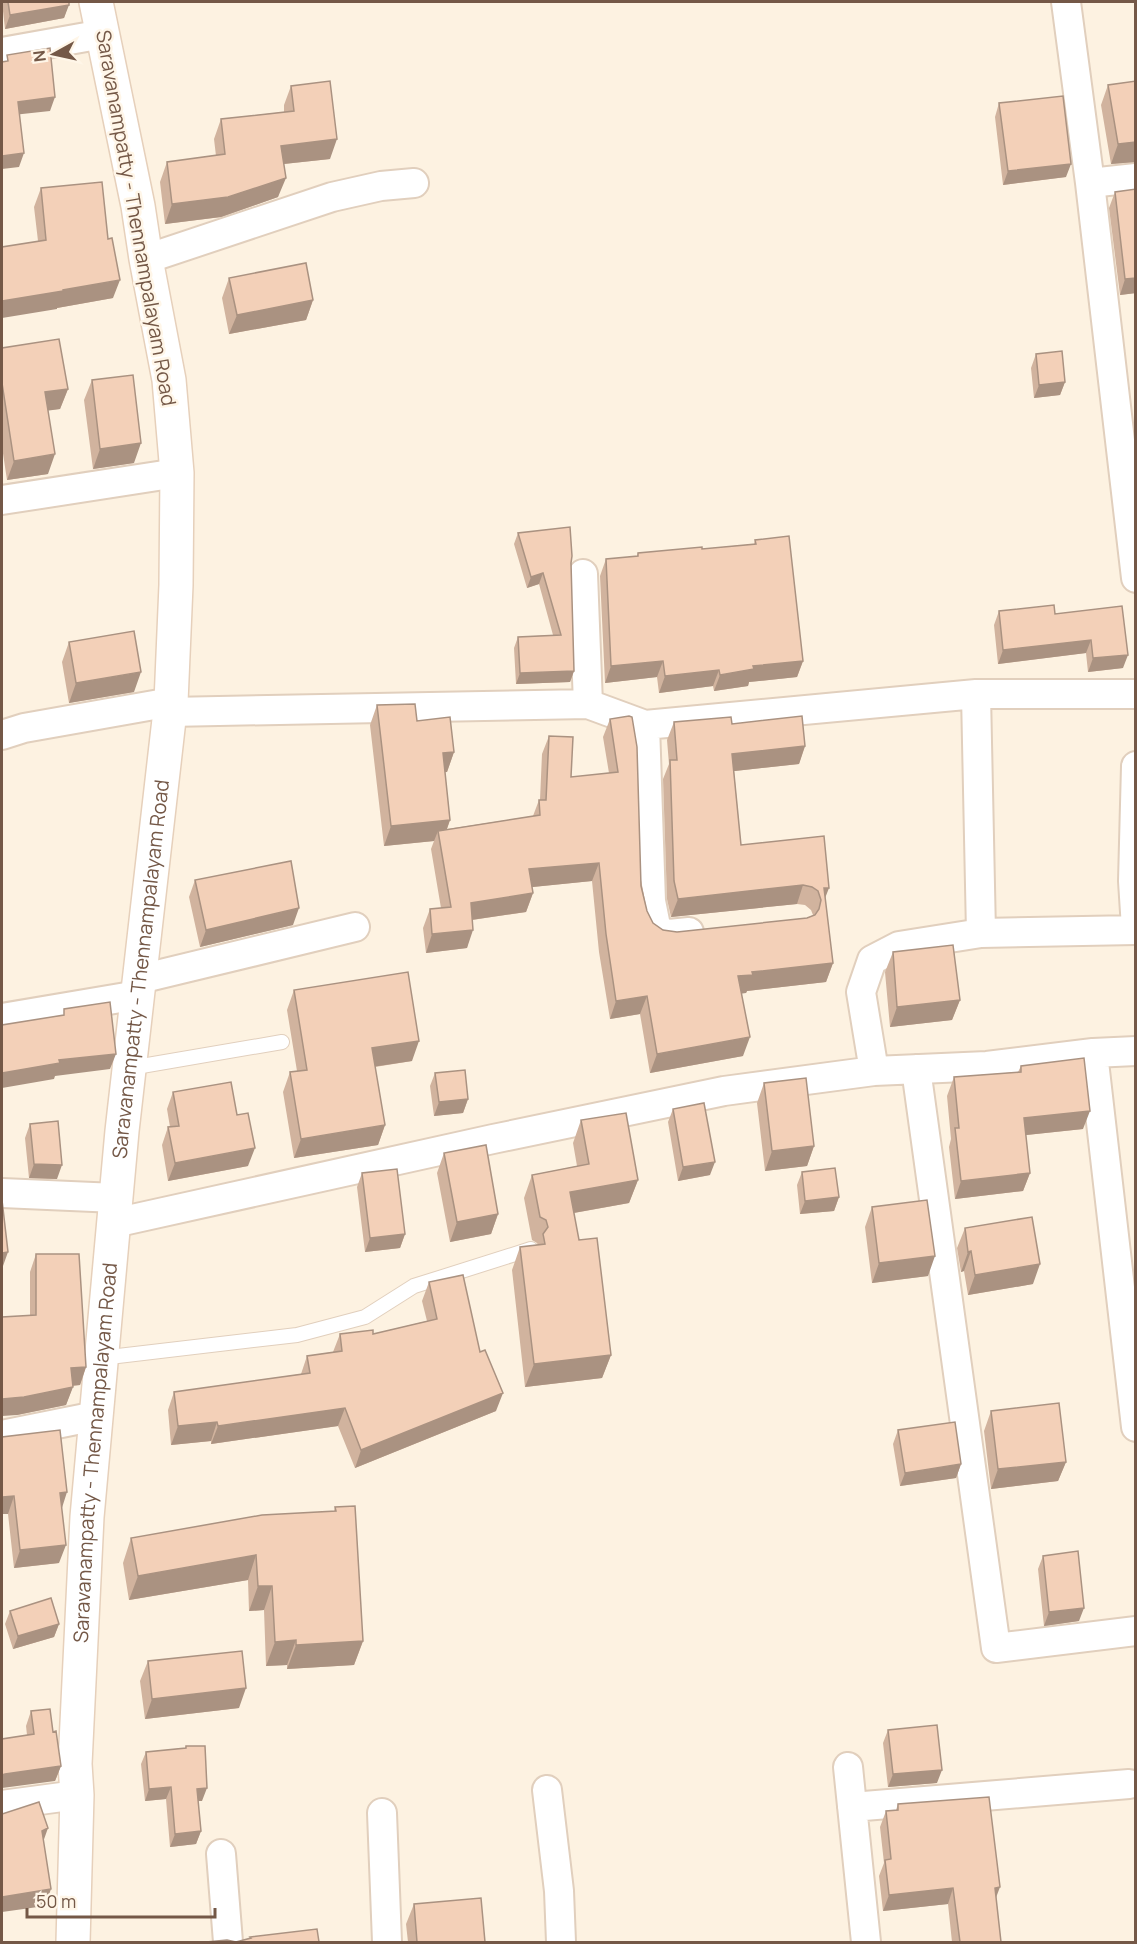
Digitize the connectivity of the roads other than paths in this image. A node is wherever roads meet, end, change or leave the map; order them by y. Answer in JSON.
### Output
{"nodes":[{"id":1,"x":96,"y":2,"type":"edge"},
{"id":2,"x":1066,"y":2,"type":"edge"},
{"id":3,"x":103,"y":34,"type":"junction"},
{"id":4,"x":2,"y":52,"type":"edge"},
{"id":5,"x":1136,"y":178,"type":"edge"},
{"id":6,"x":414,"y":183,"type":"dead end"},
{"id":7,"x":1090,"y":183,"type":"junction"},
{"id":8,"x":146,"y":259,"type":"junction"},
{"id":9,"x":177,"y":473,"type":"junction"},
{"id":10,"x":2,"y":500,"type":"edge"},
{"id":11,"x":583,"y":574,"type":"dead end"},
{"id":12,"x":1136,"y":578,"type":"edge"},
{"id":13,"x":976,"y":694,"type":"junction"},
{"id":14,"x":1136,"y":694,"type":"edge"},
{"id":15,"x":588,"y":704,"type":"junction"},
{"id":16,"x":170,"y":707,"type":"junction"},
{"id":17,"x":645,"y":725,"type":"junction"},
{"id":18,"x":2,"y":735,"type":"edge"},
{"id":19,"x":1136,"y":766,"type":"edge"},
{"id":20,"x":1134,"y":881,"type":"edge"},
{"id":21,"x":355,"y":927,"type":"dead end"},
{"id":22,"x":716,"y":929,"type":"edge"},
{"id":23,"x":1136,"y":929,"type":"edge"},
{"id":24,"x":981,"y":933,"type":"junction"},
{"id":25,"x":139,"y":987,"type":"junction"},
{"id":26,"x":2,"y":1018,"type":"edge"},
{"id":27,"x":282,"y":1042,"type":"dead end"},
{"id":28,"x":1136,"y":1051,"type":"edge"},
{"id":29,"x":1094,"y":1053,"type":"junction"},
{"id":30,"x":130,"y":1068,"type":"junction"},
{"id":31,"x":916,"y":1069,"type":"junction"},
{"id":32,"x":874,"y":1071,"type":"junction"},
{"id":33,"x":2,"y":1193,"type":"edge"},
{"id":34,"x":115,"y":1210,"type":"junction"},
{"id":35,"x":531,"y":1249,"type":"edge"},
{"id":36,"x":101,"y":1358,"type":"junction"},
{"id":37,"x":96,"y":1416,"type":"junction"},
{"id":38,"x":1136,"y":1427,"type":"edge"},
{"id":39,"x":2,"y":1435,"type":"edge"},
{"id":40,"x":1136,"y":1631,"type":"edge"},
{"id":41,"x":848,"y":1767,"type":"dead end"},
{"id":42,"x":1129,"y":1784,"type":"dead end"},
{"id":43,"x":547,"y":1790,"type":"dead end"},
{"id":44,"x":77,"y":1794,"type":"junction"},
{"id":45,"x":2,"y":1805,"type":"edge"},
{"id":46,"x":852,"y":1808,"type":"junction"},
{"id":47,"x":382,"y":1813,"type":"dead end"},
{"id":48,"x":221,"y":1854,"type":"dead end"},
{"id":49,"x":73,"y":1942,"type":"edge"},
{"id":50,"x":228,"y":1942,"type":"edge"},
{"id":51,"x":387,"y":1942,"type":"edge"},
{"id":52,"x":561,"y":1942,"type":"edge"},
{"id":53,"x":866,"y":1942,"type":"edge"}],
"edges":[{"from":1,"to":3,"type":"main road","name":"Saravanampatty - Thennampalayam Road"},
{"from":2,"to":7,"type":"street"},
{"from":3,"to":4,"type":"street"},
{"from":3,"to":8,"type":"main road","name":"Saravanampatty - Thennampalayam Road"},
{"from":5,"to":7,"type":"street"},
{"from":6,"to":8,"type":"street"},
{"from":7,"to":12,"type":"street"},
{"from":8,"to":9,"type":"main road","name":"Saravanampatty - Thennampalayam Road"},
{"from":9,"to":10,"type":"street"},
{"from":9,"to":16,"type":"main road","name":"Saravanampatty - Thennampalayam Road"},
{"from":11,"to":15,"type":"street"},
{"from":13,"to":14,"type":"street"},
{"from":13,"to":17,"type":"street"},
{"from":13,"to":24,"type":"street"},
{"from":15,"to":16,"type":"street"},
{"from":15,"to":17,"type":"street"},
{"from":16,"to":18,"type":"street"},
{"from":16,"to":25,"type":"main road","name":"Saravanampatty - Thennampalayam Road"},
{"from":17,"to":22,"type":"street"},
{"from":19,"to":20,"type":"street"},
{"from":20,"to":23,"type":"street"},
{"from":21,"to":25,"type":"street"},
{"from":23,"to":24,"type":"street"},
{"from":24,"to":32,"type":"street"},
{"from":25,"to":26,"type":"street"},
{"from":25,"to":30,"type":"main road","name":"Saravanampatty - Thennampalayam Road"},
{"from":27,"to":30,"type":"lane"},
{"from":28,"to":29,"type":"street"},
{"from":29,"to":31,"type":"street"},
{"from":29,"to":38,"type":"street"},
{"from":30,"to":34,"type":"main road","name":"Saravanampatty - Thennampalayam Road"},
{"from":31,"to":32,"type":"street"},
{"from":31,"to":40,"type":"street"},
{"from":32,"to":34,"type":"street"},
{"from":33,"to":34,"type":"street"},
{"from":34,"to":36,"type":"main road","name":"Saravanampatty - Thennampalayam Road"},
{"from":35,"to":36,"type":"lane"},
{"from":36,"to":37,"type":"main road","name":"Saravanampatty - Thennampalayam Road"},
{"from":37,"to":39,"type":"street"},
{"from":37,"to":44,"type":"main road","name":"Saravanampatty - Thennampalayam Road"},
{"from":41,"to":46,"type":"street"},
{"from":42,"to":46,"type":"street"},
{"from":43,"to":52,"type":"street"},
{"from":44,"to":45,"type":"street"},
{"from":44,"to":49,"type":"main road","name":"Saravanampatty - Thennampalayam Road"},
{"from":46,"to":53,"type":"street"},
{"from":47,"to":51,"type":"street"},
{"from":48,"to":50,"type":"street"}]}
